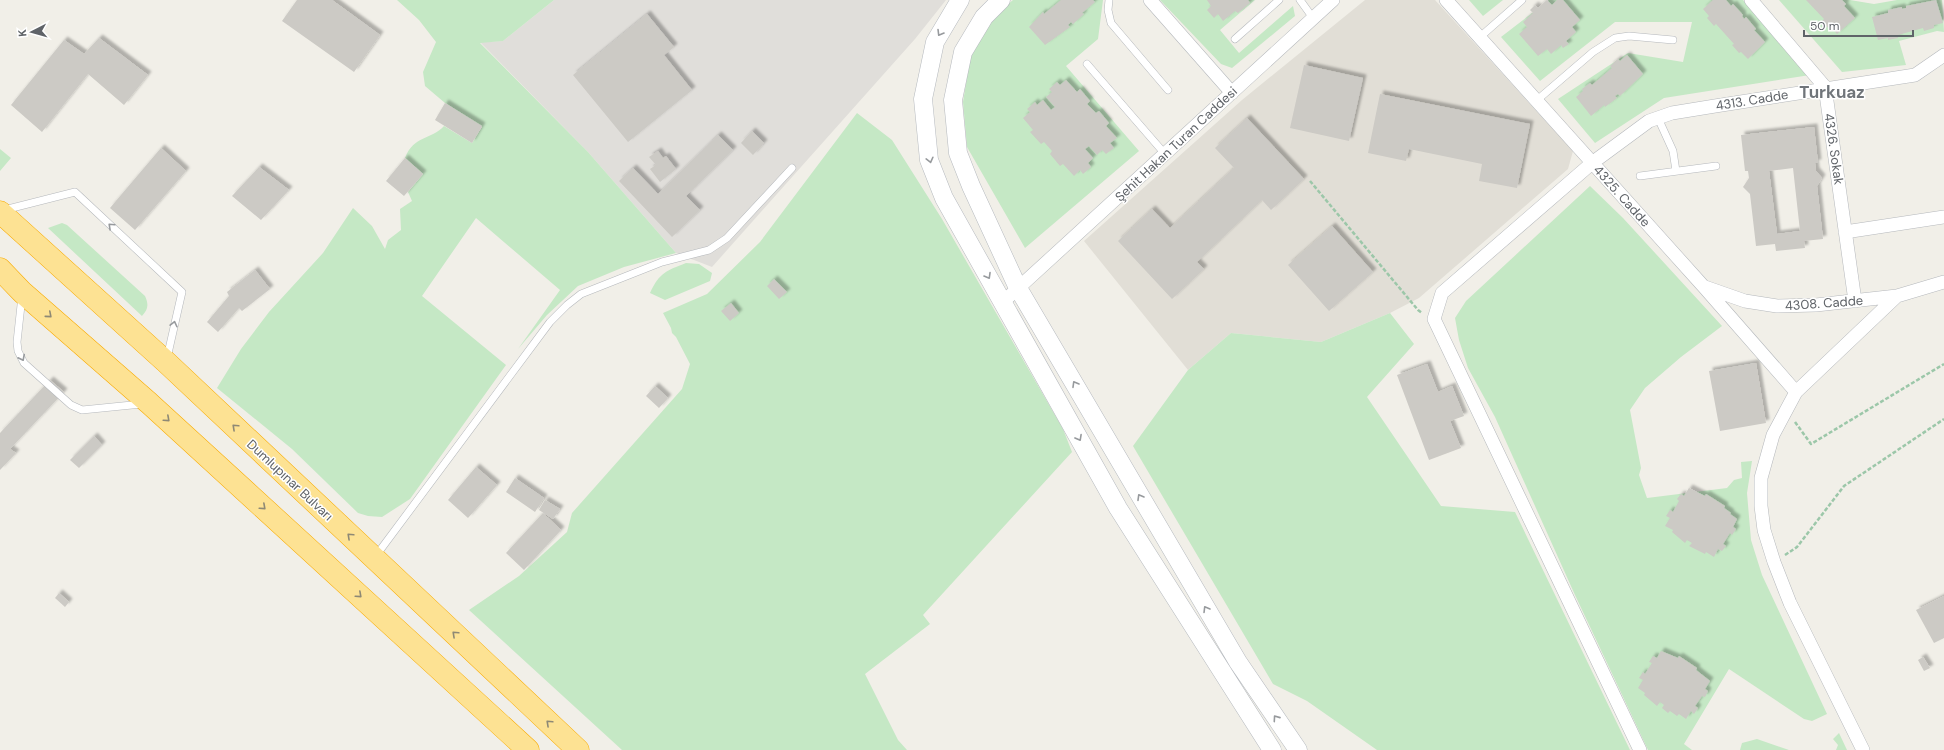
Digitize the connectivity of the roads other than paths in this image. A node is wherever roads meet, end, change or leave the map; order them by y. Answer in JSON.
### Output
{"nodes":[{"id":1,"x":960,"y":0,"type":"edge"},
{"id":2,"x":1001,"y":0,"type":"edge"},
{"id":3,"x":1109,"y":0,"type":"edge"},
{"id":4,"x":1150,"y":0,"type":"edge"},
{"id":5,"x":1280,"y":0,"type":"edge"},
{"id":6,"x":1300,"y":0,"type":"edge"},
{"id":7,"x":1333,"y":0,"type":"edge"},
{"id":8,"x":1446,"y":0,"type":"edge"},
{"id":9,"x":1522,"y":0,"type":"edge"},
{"id":10,"x":1751,"y":0,"type":"edge"},
{"id":11,"x":1313,"y":18,"type":"junction"},
{"id":12,"x":1480,"y":37,"type":"junction"},
{"id":13,"x":1235,"y":39,"type":"dead end"},
{"id":14,"x":1673,"y":40,"type":"dead end"},
{"id":15,"x":1944,"y":55,"type":"edge"},
{"id":16,"x":1087,"y":64,"type":"dead end"},
{"id":17,"x":1825,"y":87,"type":"junction"},
{"id":18,"x":1168,"y":90,"type":"dead end"},
{"id":19,"x":1232,"y":93,"type":"junction"},
{"id":20,"x":1536,"y":101,"type":"junction"},
{"id":21,"x":1658,"y":118,"type":"junction"},
{"id":22,"x":1165,"y":154,"type":"junction"},
{"id":23,"x":1592,"y":163,"type":"junction"},
{"id":24,"x":1716,"y":166,"type":"dead end"},
{"id":25,"x":792,"y":168,"type":"dead end"},
{"id":26,"x":1676,"y":171,"type":"junction"},
{"id":27,"x":1640,"y":176,"type":"dead end"},
{"id":28,"x":0,"y":212,"type":"edge"},
{"id":29,"x":1944,"y":217,"type":"edge"},
{"id":30,"x":1845,"y":232,"type":"junction"},
{"id":31,"x":0,"y":269,"type":"edge"},
{"id":32,"x":1944,"y":282,"type":"edge"},
{"id":33,"x":1704,"y":287,"type":"junction"},
{"id":34,"x":1018,"y":288,"type":"junction"},
{"id":35,"x":22,"y":292,"type":"junction"},
{"id":36,"x":1897,"y":296,"type":"junction"},
{"id":37,"x":1855,"y":301,"type":"junction"},
{"id":38,"x":1003,"y":302,"type":"junction"},
{"id":39,"x":166,"y":362,"type":"junction"},
{"id":40,"x":1796,"y":392,"type":"junction"},
{"id":41,"x":149,"y":403,"type":"junction"},
{"id":42,"x":374,"y":558,"type":"junction"},
{"id":43,"x":528,"y":750,"type":"edge"},
{"id":44,"x":578,"y":750,"type":"edge"},
{"id":45,"x":1272,"y":750,"type":"edge"},
{"id":46,"x":1298,"y":750,"type":"edge"},
{"id":47,"x":1640,"y":750,"type":"edge"},
{"id":48,"x":1863,"y":750,"type":"edge"}],
"edges":[{"from":1,"to":38,"type":"street","one_way":true},
{"from":2,"to":34,"type":"street"},
{"from":3,"to":18,"type":"lane"},
{"from":4,"to":19,"type":"street"},
{"from":5,"to":13,"type":"lane"},
{"from":6,"to":11,"type":"lane"},
{"from":7,"to":11,"type":"street","name":"Şehit Hakan Turan Caddesi"},
{"from":8,"to":12,"type":"street","name":"4325. Cadde"},
{"from":9,"to":12,"type":"lane"},
{"from":10,"to":17,"type":"street"},
{"from":11,"to":19,"type":"street","name":"Şehit Hakan Turan Caddesi"},
{"from":12,"to":20,"type":"street","name":"4325. Cadde"},
{"from":14,"to":20,"type":"lane"},
{"from":15,"to":17,"type":"street","name":"4313. Cadde"},
{"from":16,"to":22,"type":"lane"},
{"from":17,"to":21,"type":"street","name":"4313. Cadde"},
{"from":17,"to":30,"type":"street","name":"4326. Sokak"},
{"from":19,"to":22,"type":"street","name":"Şehit Hakan Turan Caddesi"},
{"from":20,"to":23,"type":"street","name":"4325. Cadde"},
{"from":21,"to":23,"type":"street","name":"4313. Cadde"},
{"from":21,"to":26,"type":"lane"},
{"from":22,"to":34,"type":"street","name":"Şehit Hakan Turan Caddesi"},
{"from":23,"to":33,"type":"street","name":"4325. Cadde"},
{"from":23,"to":47,"type":"street","name":"4313. Cadde"},
{"from":24,"to":26,"type":"lane"},
{"from":25,"to":42,"type":"lane"},
{"from":26,"to":27,"type":"lane"},
{"from":28,"to":39,"type":"highway","name":"Dumlupınar Bulvarı"},
{"from":39,"to":28,"type":"lane","one_way":true},
{"from":29,"to":30,"type":"street"},
{"from":30,"to":37,"type":"street","name":"4326. Sokak"},
{"from":31,"to":35,"type":"highway"},
{"from":32,"to":36,"type":"street","name":"4308. Cadde"},
{"from":33,"to":37,"type":"street","name":"4308. Cadde"},
{"from":33,"to":40,"type":"street","name":"4325. Cadde"},
{"from":34,"to":38,"type":"street","name":"Şehit Hakan Turan Caddesi"},
{"from":46,"to":34,"type":"street","one_way":true},
{"from":35,"to":41,"type":"highway","one_way":true},
{"from":35,"to":41,"type":"lane","one_way":true},
{"from":36,"to":37,"type":"street","name":"4308. Cadde"},
{"from":36,"to":40,"type":"street"},
{"from":38,"to":45,"type":"street","one_way":true},
{"from":42,"to":39,"type":"highway","name":"Dumlupınar Bulvarı","one_way":true},
{"from":40,"to":48,"type":"street"},
{"from":41,"to":43,"type":"highway","one_way":true},
{"from":44,"to":42,"type":"highway","name":"Dumlupınar Bulvarı","one_way":true}]}
